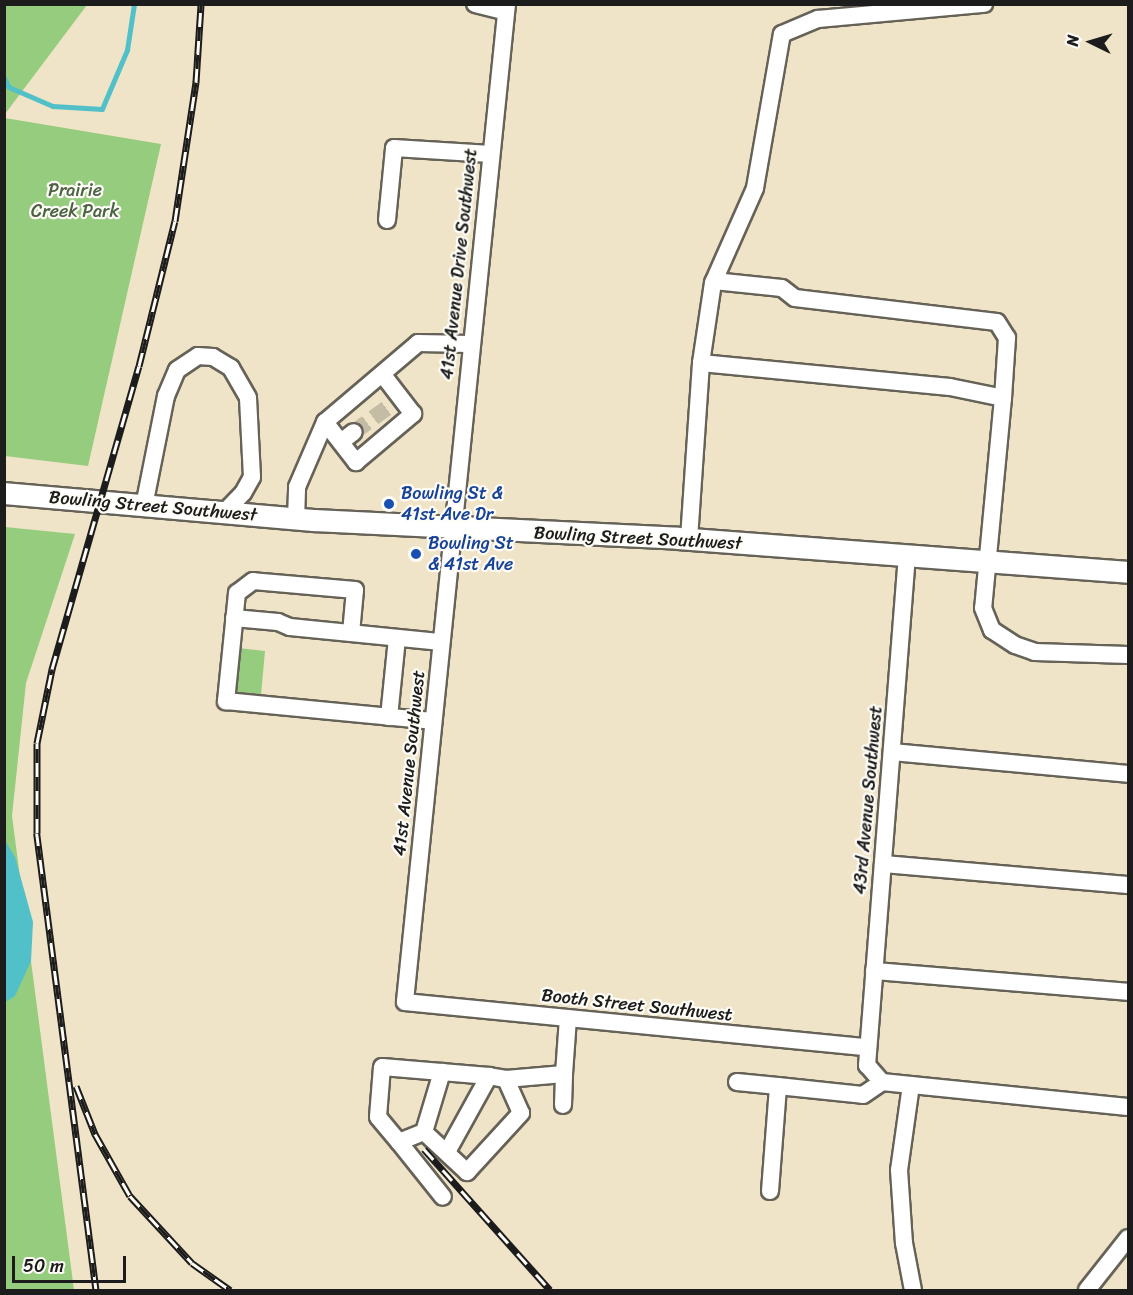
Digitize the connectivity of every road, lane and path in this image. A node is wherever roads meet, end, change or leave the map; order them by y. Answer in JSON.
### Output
{"nodes":[{"id":1,"x":475,"y":4,"type":"edge"},
{"id":2,"x":984,"y":4,"type":"edge"},
{"id":3,"x":506,"y":8,"type":"edge"},
{"id":4,"x":490,"y":154,"type":"junction"},
{"id":5,"x":387,"y":220,"type":"dead end"},
{"id":6,"x":714,"y":280,"type":"junction"},
{"id":7,"x":470,"y":344,"type":"junction"},
{"id":8,"x":701,"y":363,"type":"junction"},
{"id":9,"x":382,"y":375,"type":"junction"},
{"id":10,"x":1003,"y":398,"type":"junction"},
{"id":11,"x":325,"y":422,"type":"junction"},
{"id":12,"x":4,"y":493,"type":"edge"},
{"id":13,"x":144,"y":506,"type":"junction"},
{"id":14,"x":224,"y":513,"type":"junction"},
{"id":15,"x":296,"y":519,"type":"junction"},
{"id":16,"x":453,"y":528,"type":"junction"},
{"id":17,"x":688,"y":539,"type":"junction"},
{"id":18,"x":907,"y":555,"type":"junction"},
{"id":19,"x":988,"y":561,"type":"junction"},
{"id":20,"x":1128,"y":572,"type":"edge"},
{"id":21,"x":234,"y":618,"type":"junction"},
{"id":22,"x":351,"y":633,"type":"junction"},
{"id":23,"x":397,"y":638,"type":"junction"},
{"id":24,"x":441,"y":642,"type":"junction"},
{"id":25,"x":1128,"y":655,"type":"edge"},
{"id":26,"x":389,"y":717,"type":"junction"},
{"id":27,"x":432,"y":721,"type":"junction"},
{"id":28,"x":892,"y":752,"type":"junction"},
{"id":29,"x":1128,"y":774,"type":"edge"},
{"id":30,"x":882,"y":864,"type":"junction"},
{"id":31,"x":1128,"y":885,"type":"edge"},
{"id":32,"x":874,"y":971,"type":"junction"},
{"id":33,"x":1128,"y":992,"type":"edge"},
{"id":34,"x":405,"y":1002,"type":"joint"},
{"id":35,"x":568,"y":1018,"type":"junction"},
{"id":36,"x":866,"y":1047,"type":"junction"},
{"id":37,"x":442,"y":1072,"type":"junction"},
{"id":38,"x":564,"y":1074,"type":"junction"},
{"id":39,"x":489,"y":1077,"type":"junction"},
{"id":40,"x":506,"y":1079,"type":"junction"},
{"id":41,"x":737,"y":1082,"type":"dead end"},
{"id":42,"x":882,"y":1083,"type":"junction"},
{"id":43,"x":911,"y":1085,"type":"junction"},
{"id":44,"x":778,"y":1086,"type":"junction"},
{"id":45,"x":563,"y":1105,"type":"dead end"},
{"id":46,"x":1128,"y":1107,"type":"edge"},
{"id":47,"x":424,"y":1132,"type":"junction"},
{"id":48,"x":399,"y":1142,"type":"junction"},
{"id":49,"x":447,"y":1152,"type":"junction"},
{"id":50,"x":770,"y":1191,"type":"dead end"},
{"id":51,"x":443,"y":1197,"type":"dead end"},
{"id":52,"x":1128,"y":1238,"type":"edge"},
{"id":53,"x":913,"y":1290,"type":"edge"},
{"id":54,"x":1087,"y":1290,"type":"edge"}],
"edges":[{"from":1,"to":3,"type":"street"},
{"from":2,"to":6,"type":"street"},
{"from":3,"to":4,"type":"street","name":"41st Avenue Drive Southwest"},
{"from":4,"to":5,"type":"street"},
{"from":4,"to":7,"type":"street","name":"41st Avenue Drive Southwest"},
{"from":6,"to":8,"type":"street"},
{"from":6,"to":10,"type":"street"},
{"from":7,"to":9,"type":"street"},
{"from":7,"to":16,"type":"street","name":"41st Avenue Drive Southwest"},
{"from":8,"to":10,"type":"street"},
{"from":8,"to":17,"type":"street"},
{"from":9,"to":11,"type":"street"},
{"from":9,"to":11,"type":"street"},
{"from":10,"to":19,"type":"street"},
{"from":11,"to":15,"type":"street"},
{"from":12,"to":13,"type":"main road","name":"Bowling Street Southwest"},
{"from":13,"to":14,"type":"main road","name":"Bowling Street Southwest"},
{"from":13,"to":14,"type":"street"},
{"from":14,"to":15,"type":"main road","name":"Bowling Street Southwest"},
{"from":15,"to":16,"type":"main road","name":"Bowling Street Southwest"},
{"from":16,"to":17,"type":"main road","name":"Bowling Street Southwest"},
{"from":16,"to":24,"type":"street","name":"41st Avenue Southwest"},
{"from":17,"to":18,"type":"main road","name":"Bowling Street Southwest"},
{"from":18,"to":19,"type":"main road","name":"Bowling Street Southwest"},
{"from":18,"to":28,"type":"street","name":"43rd Avenue Southwest"},
{"from":19,"to":20,"type":"main road","name":"Bowling Street Southwest"},
{"from":19,"to":25,"type":"street"},
{"from":21,"to":22,"type":"street"},
{"from":21,"to":22,"type":"street"},
{"from":21,"to":26,"type":"street"},
{"from":22,"to":23,"type":"street"},
{"from":23,"to":24,"type":"street"},
{"from":23,"to":26,"type":"street"},
{"from":24,"to":27,"type":"street","name":"41st Avenue Southwest"},
{"from":26,"to":27,"type":"street"},
{"from":27,"to":34,"type":"street","name":"41st Avenue Southwest"},
{"from":28,"to":29,"type":"street"},
{"from":28,"to":30,"type":"street","name":"43rd Avenue Southwest"},
{"from":30,"to":31,"type":"street"},
{"from":30,"to":32,"type":"street","name":"43rd Avenue Southwest"},
{"from":32,"to":33,"type":"street"},
{"from":32,"to":36,"type":"street","name":"43rd Avenue Southwest"},
{"from":34,"to":35,"type":"street","name":"Booth Street Southwest"},
{"from":35,"to":36,"type":"street","name":"Booth Street Southwest"},
{"from":35,"to":38,"type":"street"},
{"from":36,"to":42,"type":"street"},
{"from":37,"to":39,"type":"street"},
{"from":37,"to":47,"type":"street"},
{"from":37,"to":48,"type":"street"},
{"from":38,"to":40,"type":"street"},
{"from":38,"to":45,"type":"street"},
{"from":39,"to":40,"type":"street"},
{"from":39,"to":49,"type":"street"},
{"from":40,"to":49,"type":"street"},
{"from":41,"to":44,"type":"street"},
{"from":42,"to":43,"type":"street"},
{"from":42,"to":44,"type":"street"},
{"from":43,"to":46,"type":"street"},
{"from":43,"to":53,"type":"street"},
{"from":44,"to":50,"type":"street"},
{"from":47,"to":48,"type":"street"},
{"from":47,"to":49,"type":"street"},
{"from":48,"to":51,"type":"street"},
{"from":52,"to":54,"type":"street"}]}
